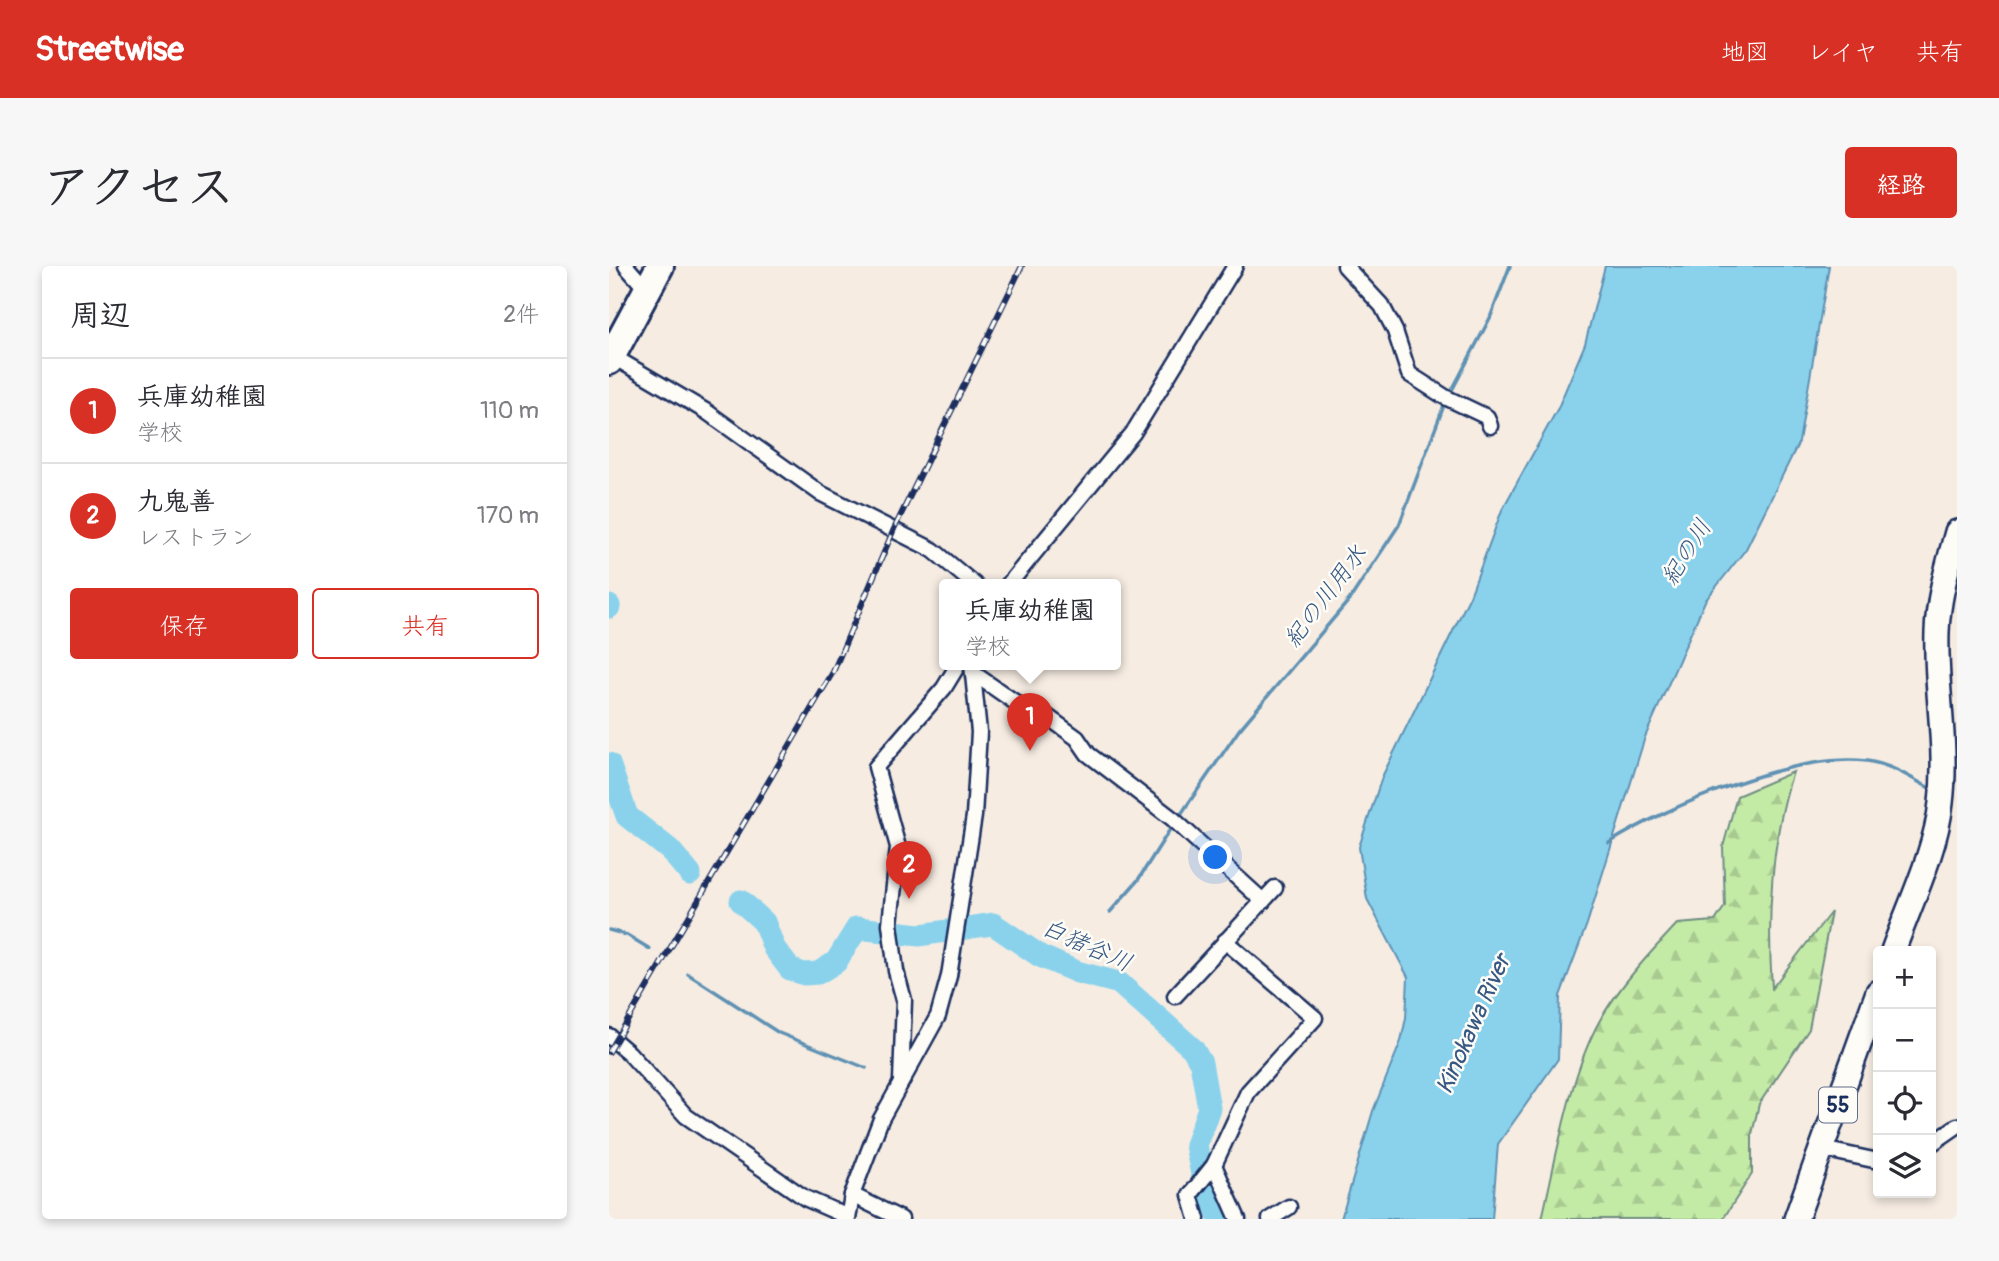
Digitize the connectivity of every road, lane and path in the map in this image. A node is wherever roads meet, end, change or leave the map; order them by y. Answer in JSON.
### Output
{"nodes":[{"id":1,"x":627,"y":266,"type":"edge"},
{"id":2,"x":660,"y":266,"type":"edge"},
{"id":3,"x":1235,"y":266,"type":"edge"},
{"id":4,"x":1345,"y":266,"type":"edge"},
{"id":5,"x":647,"y":290,"type":"junction"},
{"id":6,"x":610,"y":359,"type":"edge"},
{"id":7,"x":1490,"y":426,"type":"dead end"},
{"id":8,"x":1957,"y":532,"type":"edge"},
{"id":9,"x":968,"y":579,"type":"edge"},
{"id":10,"x":1013,"y":579,"type":"edge"},
{"id":11,"x":1950,"y":586,"type":"edge"},
{"id":12,"x":955,"y":670,"type":"edge"},
{"id":13,"x":973,"y":670,"type":"edge"},
{"id":14,"x":974,"y":670,"type":"edge"},
{"id":15,"x":1275,"y":888,"type":"dead end"},
{"id":16,"x":1263,"y":901,"type":"junction"},
{"id":17,"x":1225,"y":942,"type":"junction"},
{"id":18,"x":1895,"y":946,"type":"edge"},
{"id":19,"x":1175,"y":996,"type":"dead end"},
{"id":20,"x":1873,"y":1006,"type":"edge"},
{"id":21,"x":609,"y":1036,"type":"edge"},
{"id":22,"x":900,"y":1086,"type":"junction"},
{"id":23,"x":1957,"y":1126,"type":"edge"},
{"id":24,"x":1936,"y":1141,"type":"edge"},
{"id":25,"x":1822,"y":1149,"type":"junction"},
{"id":26,"x":1873,"y":1160,"type":"edge"},
{"id":27,"x":1206,"y":1175,"type":"junction"},
{"id":28,"x":852,"y":1195,"type":"junction"},
{"id":29,"x":1289,"y":1207,"type":"dead end"},
{"id":30,"x":848,"y":1218,"type":"edge"},
{"id":31,"x":901,"y":1219,"type":"edge"},
{"id":32,"x":1197,"y":1219,"type":"edge"},
{"id":33,"x":1238,"y":1219,"type":"edge"},
{"id":34,"x":1270,"y":1219,"type":"edge"},
{"id":35,"x":1796,"y":1219,"type":"edge"}],
"edges":[{"from":1,"to":5,"type":"street"},
{"from":2,"to":5,"type":"highway"},
{"from":3,"to":10,"type":"street"},
{"from":4,"to":7,"type":"street"},
{"from":5,"to":6,"type":"highway"},
{"from":6,"to":9,"type":"street"},
{"from":8,"to":11,"type":"main road"},
{"from":11,"to":18,"type":"main road"},
{"from":12,"to":22,"type":"street"},
{"from":13,"to":22,"type":"street"},
{"from":14,"to":16,"type":"street"},
{"from":15,"to":16,"type":"street"},
{"from":16,"to":17,"type":"street"},
{"from":17,"to":19,"type":"street"},
{"from":17,"to":27,"type":"street"},
{"from":20,"to":25,"type":"main road","number":"55"},
{"from":21,"to":30,"type":"street"},
{"from":22,"to":28,"type":"street"},
{"from":23,"to":24,"type":"street"},
{"from":25,"to":26,"type":"street"},
{"from":25,"to":35,"type":"main road","number":"55"},
{"from":27,"to":32,"type":"street"},
{"from":27,"to":33,"type":"street"},
{"from":28,"to":30,"type":"street"},
{"from":28,"to":31,"type":"street"},
{"from":29,"to":34,"type":"street"}]}
